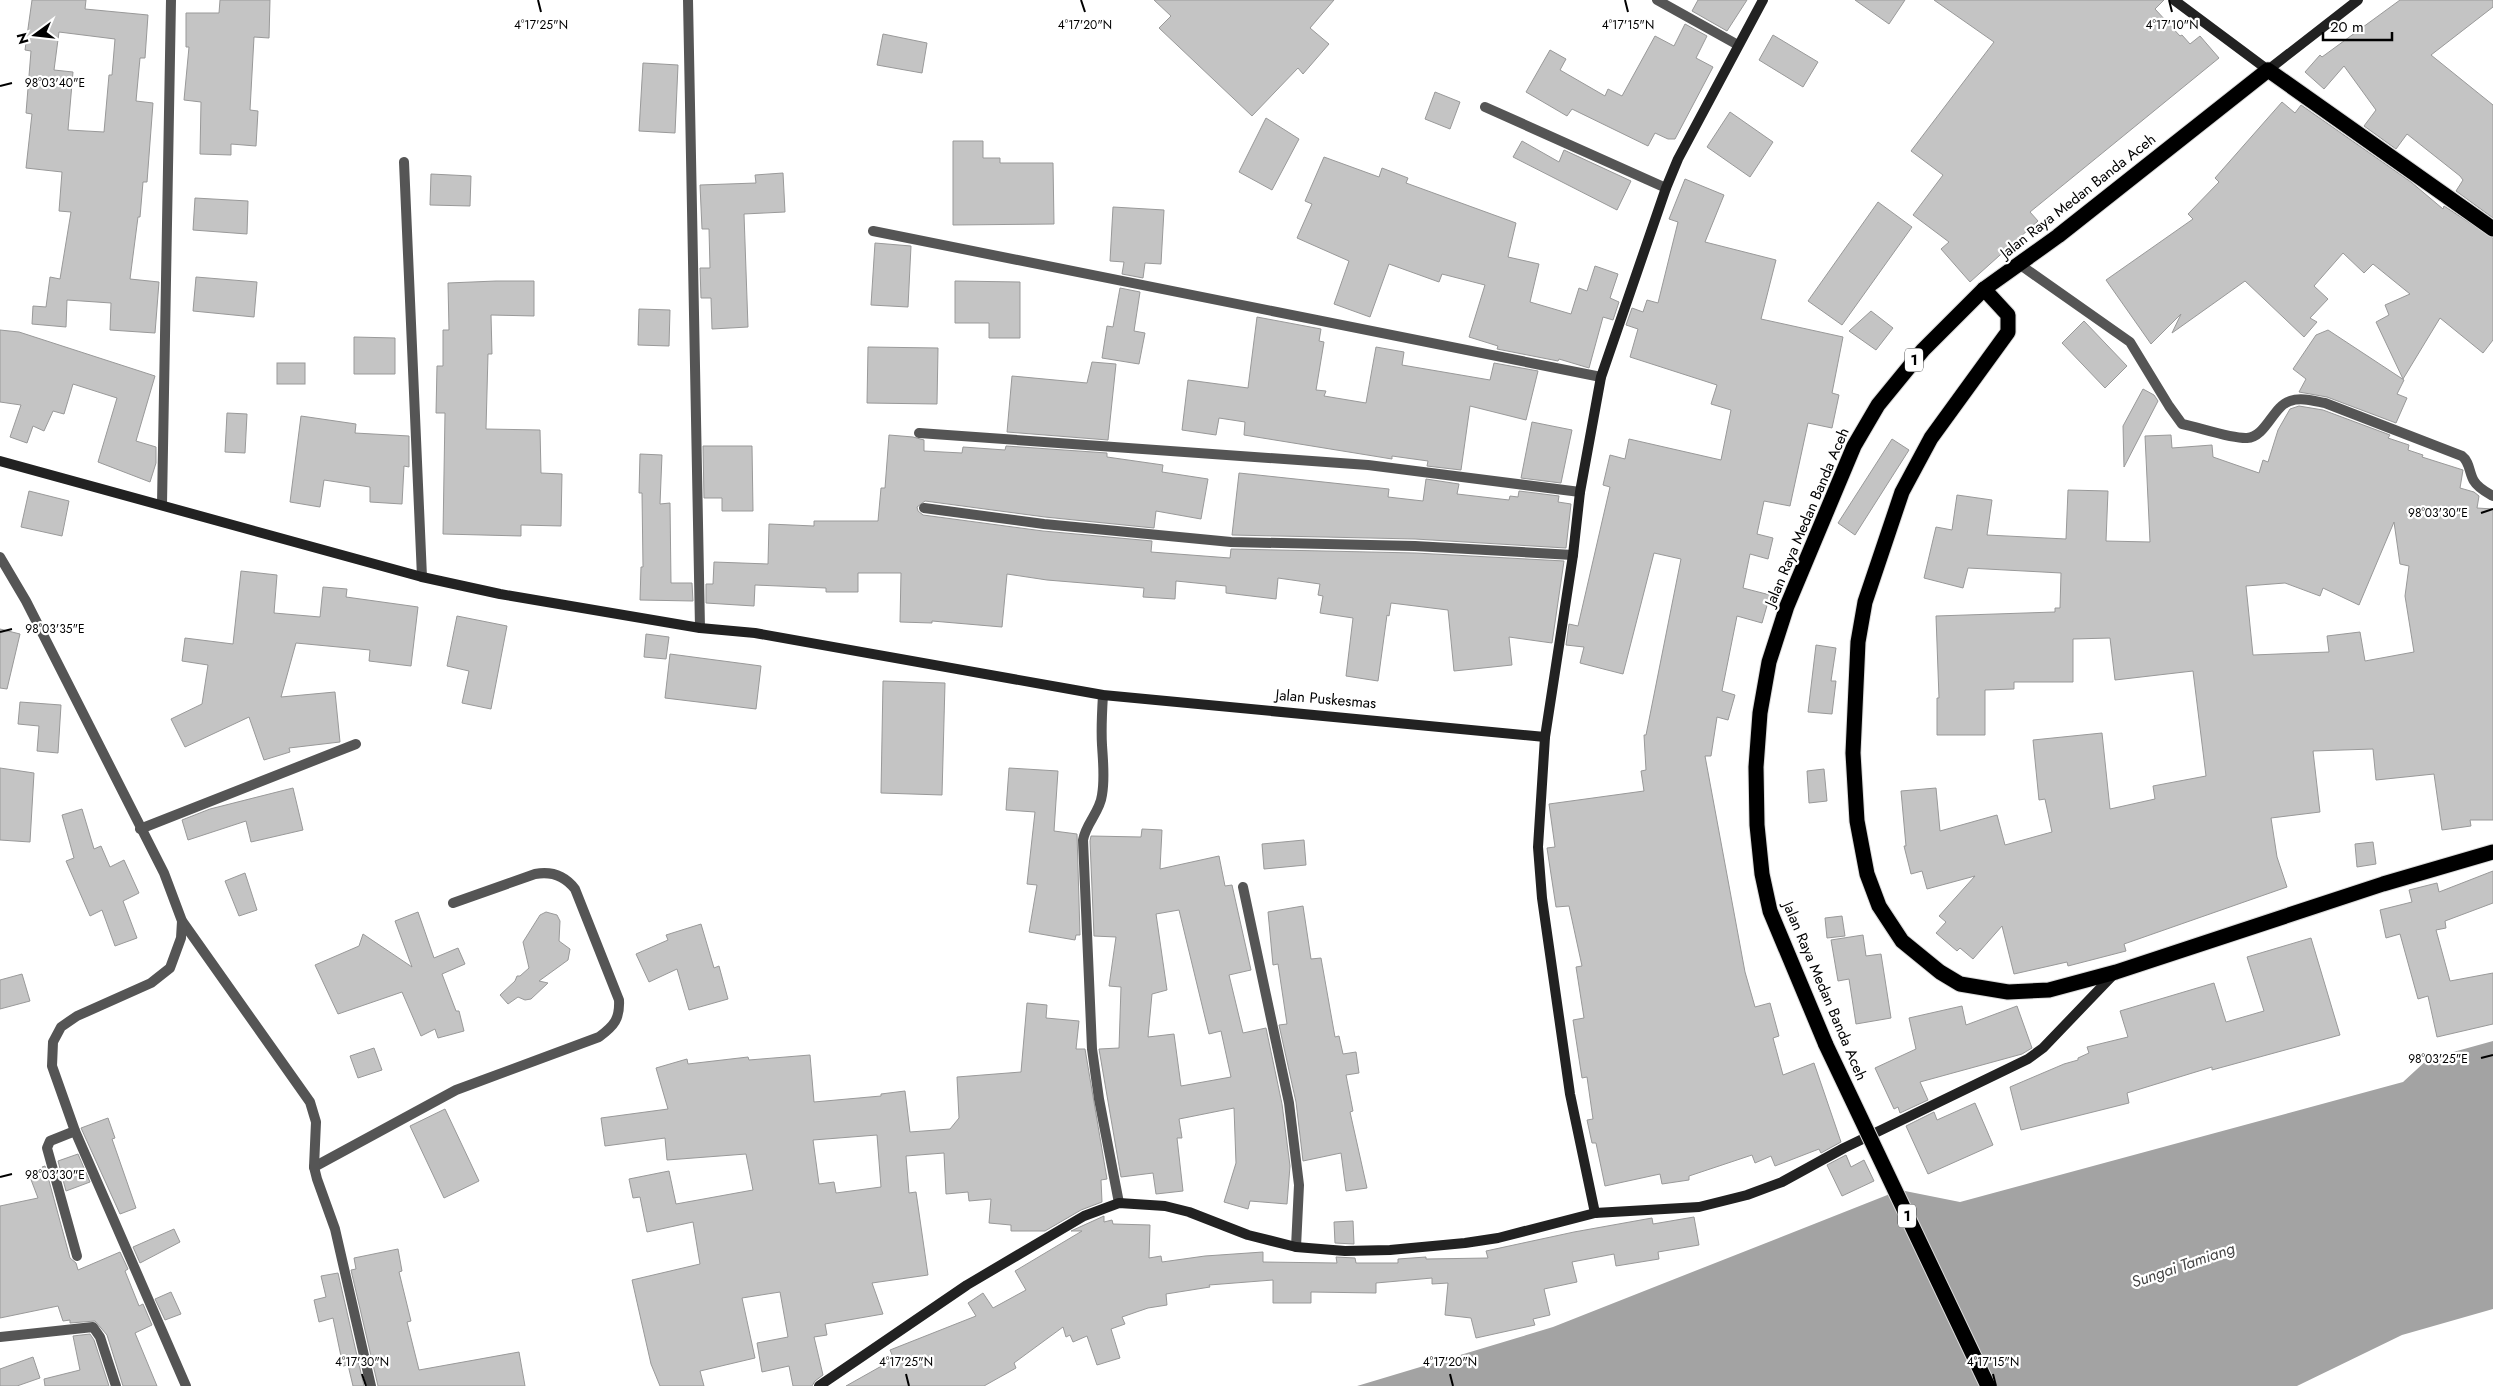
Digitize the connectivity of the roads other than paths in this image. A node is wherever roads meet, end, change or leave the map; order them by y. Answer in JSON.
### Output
{"nodes":[{"id":1,"x":171,"y":0,"type":"edge"},
{"id":2,"x":688,"y":0,"type":"edge"},
{"id":3,"x":1657,"y":0,"type":"edge"},
{"id":4,"x":1763,"y":0,"type":"edge"},
{"id":5,"x":2174,"y":0,"type":"edge"},
{"id":6,"x":2358,"y":0,"type":"edge"},
{"id":7,"x":1738,"y":45,"type":"junction"},
{"id":8,"x":2268,"y":70,"type":"junction"},
{"id":9,"x":1485,"y":107,"type":"dead end"},
{"id":10,"x":404,"y":162,"type":"dead end"},
{"id":11,"x":1666,"y":188,"type":"junction"},
{"id":12,"x":2493,"y":229,"type":"edge"},
{"id":13,"x":873,"y":230,"type":"dead end"},
{"id":14,"x":2019,"y":264,"type":"junction"},
{"id":15,"x":1984,"y":289,"type":"junction"},
{"id":16,"x":1601,"y":376,"type":"junction"},
{"id":17,"x":919,"y":433,"type":"dead end"},
{"id":18,"x":0,"y":461,"type":"edge"},
{"id":19,"x":1580,"y":492,"type":"junction"},
{"id":20,"x":2493,"y":496,"type":"edge"},
{"id":21,"x":162,"y":504,"type":"junction"},
{"id":22,"x":924,"y":508,"type":"dead end"},
{"id":23,"x":1573,"y":555,"type":"junction"},
{"id":24,"x":0,"y":557,"type":"edge"},
{"id":25,"x":422,"y":577,"type":"junction"},
{"id":26,"x":700,"y":628,"type":"junction"},
{"id":27,"x":1103,"y":695,"type":"junction"},
{"id":28,"x":1545,"y":736,"type":"junction"},
{"id":29,"x":356,"y":744,"type":"dead end"},
{"id":30,"x":140,"y":829,"type":"junction"},
{"id":31,"x":2493,"y":852,"type":"edge"},
{"id":32,"x":1243,"y":887,"type":"dead end"},
{"id":33,"x":453,"y":903,"type":"dead end"},
{"id":34,"x":182,"y":921,"type":"junction"},
{"id":35,"x":2116,"y":972,"type":"junction"},
{"id":36,"x":75,"y":1131,"type":"junction"},
{"id":37,"x":314,"y":1167,"type":"junction"},
{"id":38,"x":1120,"y":1203,"type":"junction"},
{"id":39,"x":1595,"y":1213,"type":"junction"},
{"id":40,"x":1296,"y":1247,"type":"junction"},
{"id":41,"x":77,"y":1256,"type":"dead end"},
{"id":42,"x":0,"y":1338,"type":"edge"},
{"id":43,"x":116,"y":1386,"type":"edge"},
{"id":44,"x":186,"y":1386,"type":"edge"},
{"id":45,"x":371,"y":1386,"type":"edge"},
{"id":46,"x":819,"y":1386,"type":"edge"},
{"id":47,"x":1988,"y":1386,"type":"edge"}],
"edges":[{"from":1,"to":21,"type":"street"},
{"from":2,"to":26,"type":"street"},
{"from":3,"to":7,"type":"street"},
{"from":4,"to":7,"type":"street"},
{"from":5,"to":8,"type":"street"},
{"from":6,"to":8,"type":"street"},
{"from":7,"to":11,"type":"street"},
{"from":8,"to":12,"type":"highway"},
{"from":8,"to":14,"type":"highway","name":"Jalan Raya Medan Banda Aceh","number":"1"},
{"from":9,"to":11,"type":"street"},
{"from":10,"to":25,"type":"street"},
{"from":11,"to":16,"type":"street"},
{"from":13,"to":16,"type":"street"},
{"from":14,"to":15,"type":"highway","name":"Jalan Raya Medan Banda Aceh","number":"1"},
{"from":14,"to":20,"type":"street"},
{"from":15,"to":35,"type":"highway"},
{"from":15,"to":47,"type":"highway","name":"Jalan Raya Medan Banda Aceh","number":"1","bridge":true},
{"from":16,"to":19,"type":"street"},
{"from":17,"to":19,"type":"street"},
{"from":18,"to":21,"type":"street","name":"Jalan Puskesmas"},
{"from":19,"to":23,"type":"street"},
{"from":21,"to":25,"type":"street","name":"Jalan Puskesmas"},
{"from":22,"to":23,"type":"street"},
{"from":23,"to":28,"type":"street"},
{"from":24,"to":30,"type":"street"},
{"from":25,"to":26,"type":"street","name":"Jalan Puskesmas"},
{"from":26,"to":27,"type":"street","name":"Jalan Puskesmas"},
{"from":27,"to":28,"type":"street","name":"Jalan Puskesmas"},
{"from":27,"to":38,"type":"street"},
{"from":28,"to":39,"type":"street"},
{"from":29,"to":30,"type":"street"},
{"from":30,"to":34,"type":"street"},
{"from":31,"to":35,"type":"highway"},
{"from":32,"to":40,"type":"street"},
{"from":33,"to":37,"type":"street"},
{"from":34,"to":36,"type":"street"},
{"from":34,"to":37,"type":"street"},
{"from":35,"to":39,"type":"street"},
{"from":36,"to":41,"type":"street"},
{"from":36,"to":44,"type":"street"},
{"from":37,"to":45,"type":"street"},
{"from":38,"to":40,"type":"street"},
{"from":38,"to":46,"type":"street"},
{"from":39,"to":40,"type":"street"},
{"from":42,"to":43,"type":"street"}]}
